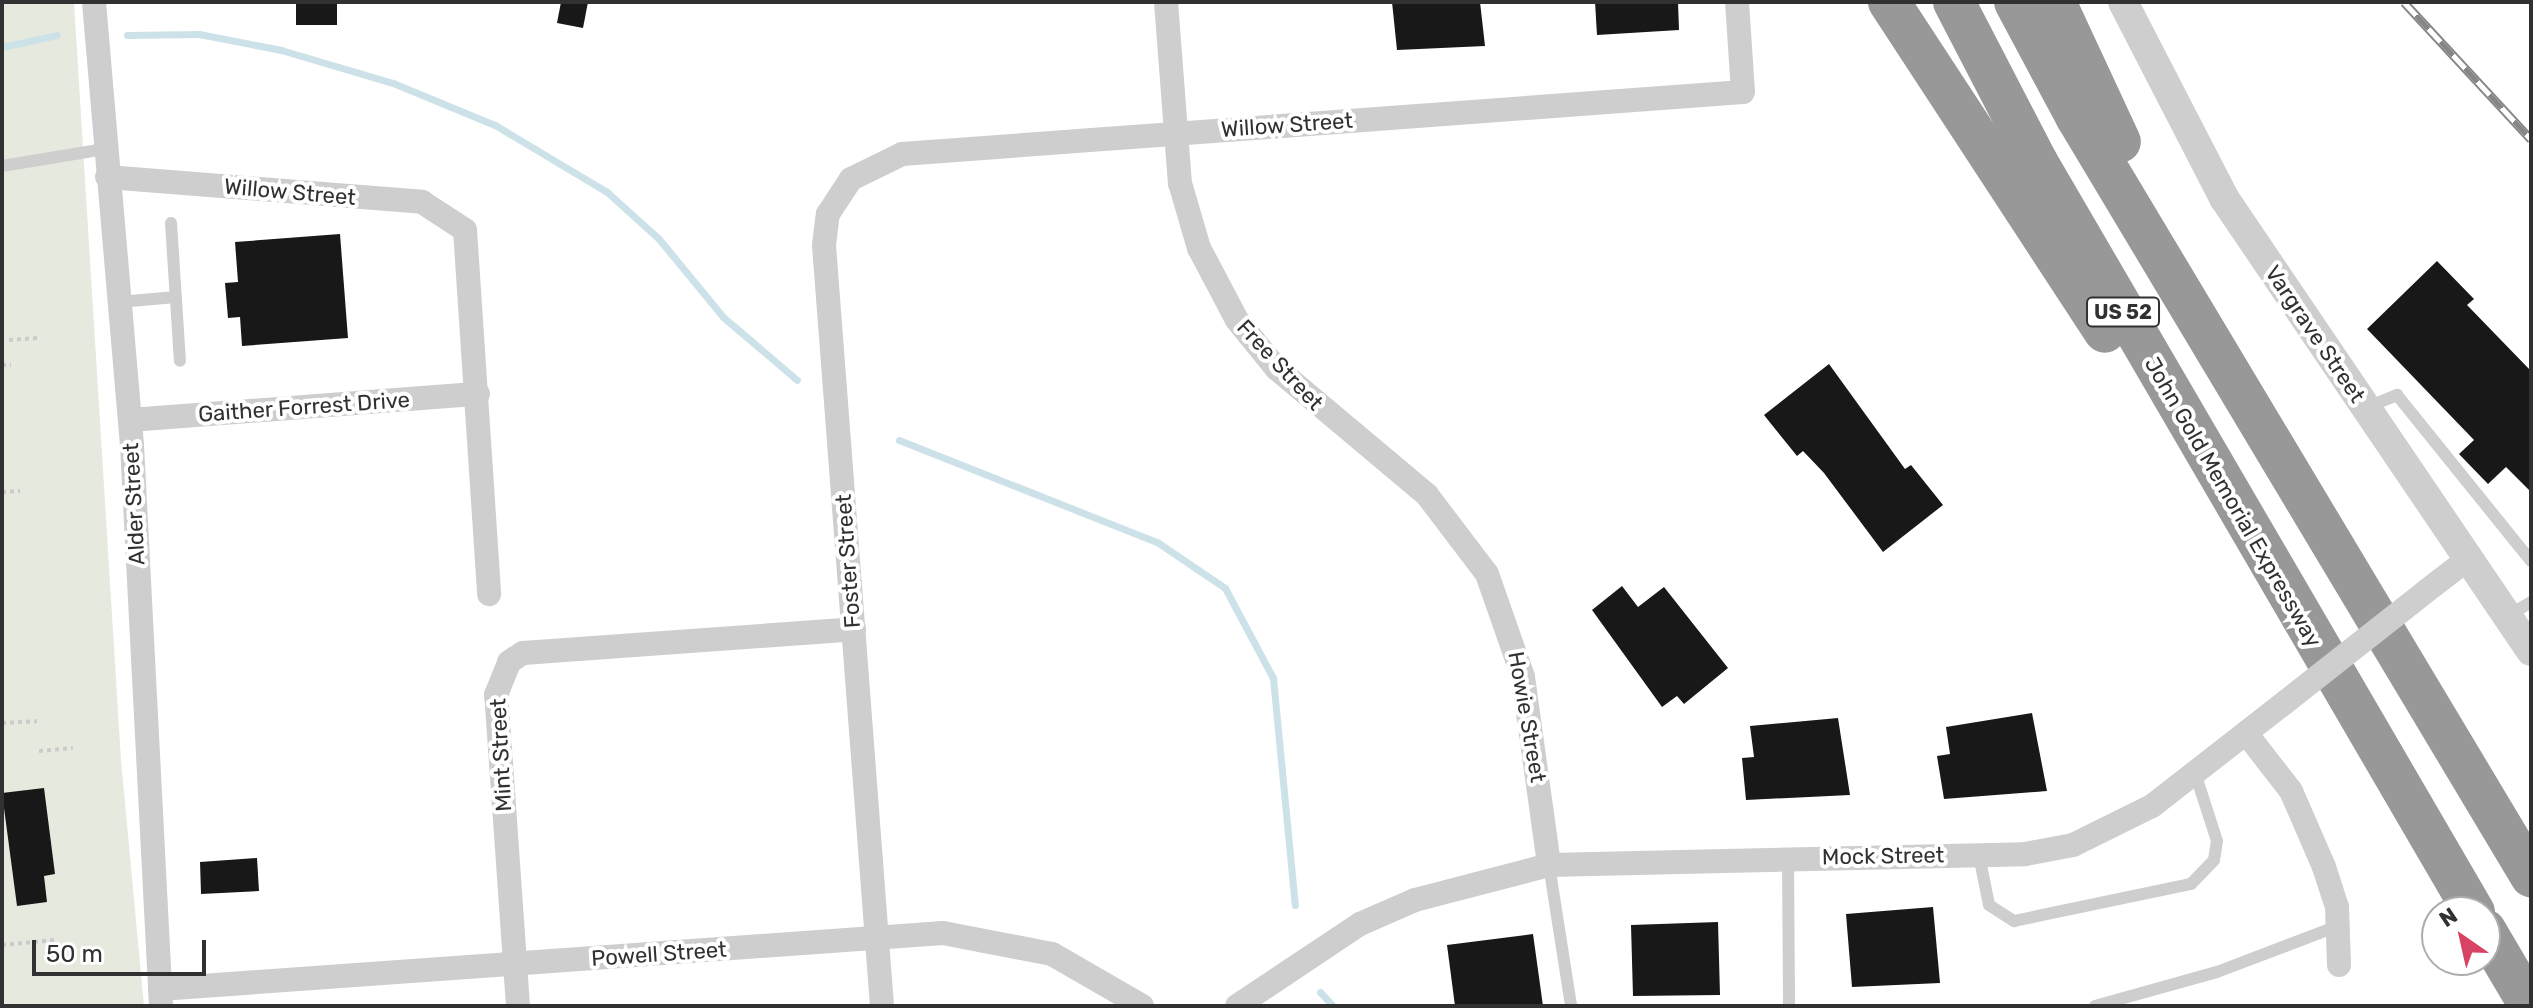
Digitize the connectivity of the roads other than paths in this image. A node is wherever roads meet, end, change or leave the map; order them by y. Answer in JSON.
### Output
{"nodes":[{"id":1,"x":94,"y":2,"type":"edge"},
{"id":2,"x":1166,"y":2,"type":"edge"},
{"id":3,"x":1737,"y":2,"type":"edge"},
{"id":4,"x":1889,"y":2,"type":"edge"},
{"id":5,"x":1954,"y":2,"type":"edge"},
{"id":6,"x":2015,"y":2,"type":"edge"},
{"id":7,"x":2055,"y":2,"type":"edge"},
{"id":8,"x":2123,"y":2,"type":"edge"},
{"id":9,"x":1173,"y":133,"type":"junction"},
{"id":10,"x":105,"y":149,"type":"junction"},
{"id":11,"x":2,"y":166,"type":"edge"},
{"id":12,"x":107,"y":177,"type":"junction"},
{"id":13,"x":842,"y":189,"type":"joint"},
{"id":14,"x":171,"y":223,"type":"dead end"},
{"id":15,"x":176,"y":297,"type":"junction"},
{"id":16,"x":119,"y":302,"type":"junction"},
{"id":17,"x":2218,"y":349,"type":"junction"},
{"id":18,"x":180,"y":361,"type":"dead end"},
{"id":19,"x":478,"y":394,"type":"junction"},
{"id":20,"x":2376,"y":402,"type":"junction"},
{"id":21,"x":130,"y":420,"type":"junction"},
{"id":22,"x":2468,"y":559,"type":"junction"},
{"id":23,"x":2531,"y":561,"type":"edge"},
{"id":24,"x":1487,"y":574,"type":"joint"},
{"id":25,"x":489,"y":594,"type":"dead end"},
{"id":26,"x":2519,"y":609,"type":"edge"},
{"id":27,"x":2299,"y":618,"type":"junction"},
{"id":28,"x":854,"y":629,"type":"junction"},
{"id":29,"x":2531,"y":651,"type":"edge"},
{"id":30,"x":2246,"y":733,"type":"junction"},
{"id":31,"x":2195,"y":773,"type":"junction"},
{"id":32,"x":1979,"y":855,"type":"junction"},
{"id":33,"x":1788,"y":857,"type":"junction"},
{"id":34,"x":1549,"y":865,"type":"junction"},
{"id":35,"x":2531,"y":876,"type":"edge"},
{"id":36,"x":2464,"y":896,"type":"edge"},
{"id":37,"x":2338,"y":926,"type":"junction"},
{"id":38,"x":878,"y":938,"type":"junction"},
{"id":39,"x":2501,"y":957,"type":"edge"},
{"id":40,"x":515,"y":965,"type":"junction"},
{"id":41,"x":2339,"y":965,"type":"dead end"},
{"id":42,"x":160,"y":998,"type":"edge"},
{"id":43,"x":518,"y":1006,"type":"edge"},
{"id":44,"x":882,"y":1006,"type":"edge"},
{"id":45,"x":1142,"y":1006,"type":"edge"},
{"id":46,"x":1237,"y":1006,"type":"edge"},
{"id":47,"x":1571,"y":1006,"type":"edge"},
{"id":48,"x":1789,"y":1006,"type":"edge"},
{"id":49,"x":2095,"y":1006,"type":"edge"},
{"id":50,"x":2530,"y":1006,"type":"edge"}],
"edges":[{"from":1,"to":10,"type":"street","name":"Alder Street"},
{"from":2,"to":9,"type":"street","name":"Free Street"},
{"from":3,"to":9,"type":"street","name":"Willow Street"},
{"from":4,"to":27,"type":"highway"},
{"from":5,"to":27,"type":"highway","name":"John Gold Memorial Expressway","number":"US 52"},
{"from":6,"to":17,"type":"highway","number":"US 52"},
{"from":7,"to":17,"type":"highway"},
{"from":8,"to":20,"type":"street","name":"Vargrave Street"},
{"from":9,"to":13,"type":"street","name":"Willow Street"},
{"from":9,"to":24,"type":"street","name":"Free Street"},
{"from":10,"to":11,"type":"lane"},
{"from":10,"to":12,"type":"street","name":"Alder Street"},
{"from":12,"to":16,"type":"street","name":"Alder Street"},
{"from":12,"to":19,"type":"street","name":"Willow Street"},
{"from":13,"to":28,"type":"street","name":"Foster Street"},
{"from":14,"to":15,"type":"lane"},
{"from":15,"to":16,"type":"lane"},
{"from":15,"to":18,"type":"lane"},
{"from":16,"to":21,"type":"street","name":"Alder Street"},
{"from":17,"to":35,"type":"highway","number":"US 52"},
{"from":19,"to":21,"type":"street","name":"Gaither Forrest Drive"},
{"from":19,"to":25,"type":"street"},
{"from":20,"to":22,"type":"street","name":"Vargrave Street"},
{"from":20,"to":23,"type":"lane"},
{"from":21,"to":42,"type":"street","name":"Alder Street"},
{"from":22,"to":26,"type":"street","name":"Vargrave Street"},
{"from":22,"to":30,"type":"street","name":"Mock Street","bridge":true},
{"from":24,"to":34,"type":"street","name":"Howie Street"},
{"from":26,"to":29,"type":"street","name":"Vargrave Street"},
{"from":27,"to":36,"type":"highway","name":"John Gold Memorial Expressway","number":"US 52"},
{"from":28,"to":38,"type":"street","name":"Foster Street"},
{"from":28,"to":40,"type":"street","name":"Mint Street"},
{"from":30,"to":31,"type":"street","name":"Mock Street"},
{"from":30,"to":37,"type":"street"},
{"from":31,"to":32,"type":"street","name":"Mock Street"},
{"from":31,"to":32,"type":"lane"},
{"from":32,"to":33,"type":"street","name":"Mock Street"},
{"from":33,"to":34,"type":"street","name":"Mock Street"},
{"from":33,"to":48,"type":"lane"},
{"from":34,"to":46,"type":"street","name":"Mock Street"},
{"from":34,"to":47,"type":"lane"},
{"from":37,"to":41,"type":"street"},
{"from":37,"to":49,"type":"lane"},
{"from":38,"to":40,"type":"street","name":"Powell Street"},
{"from":38,"to":44,"type":"street","name":"Foster Street"},
{"from":38,"to":45,"type":"street","name":"Powell Street"},
{"from":39,"to":50,"type":"highway"},
{"from":40,"to":42,"type":"street","name":"Powell Street"},
{"from":40,"to":43,"type":"street","name":"Mint Street"}]}
